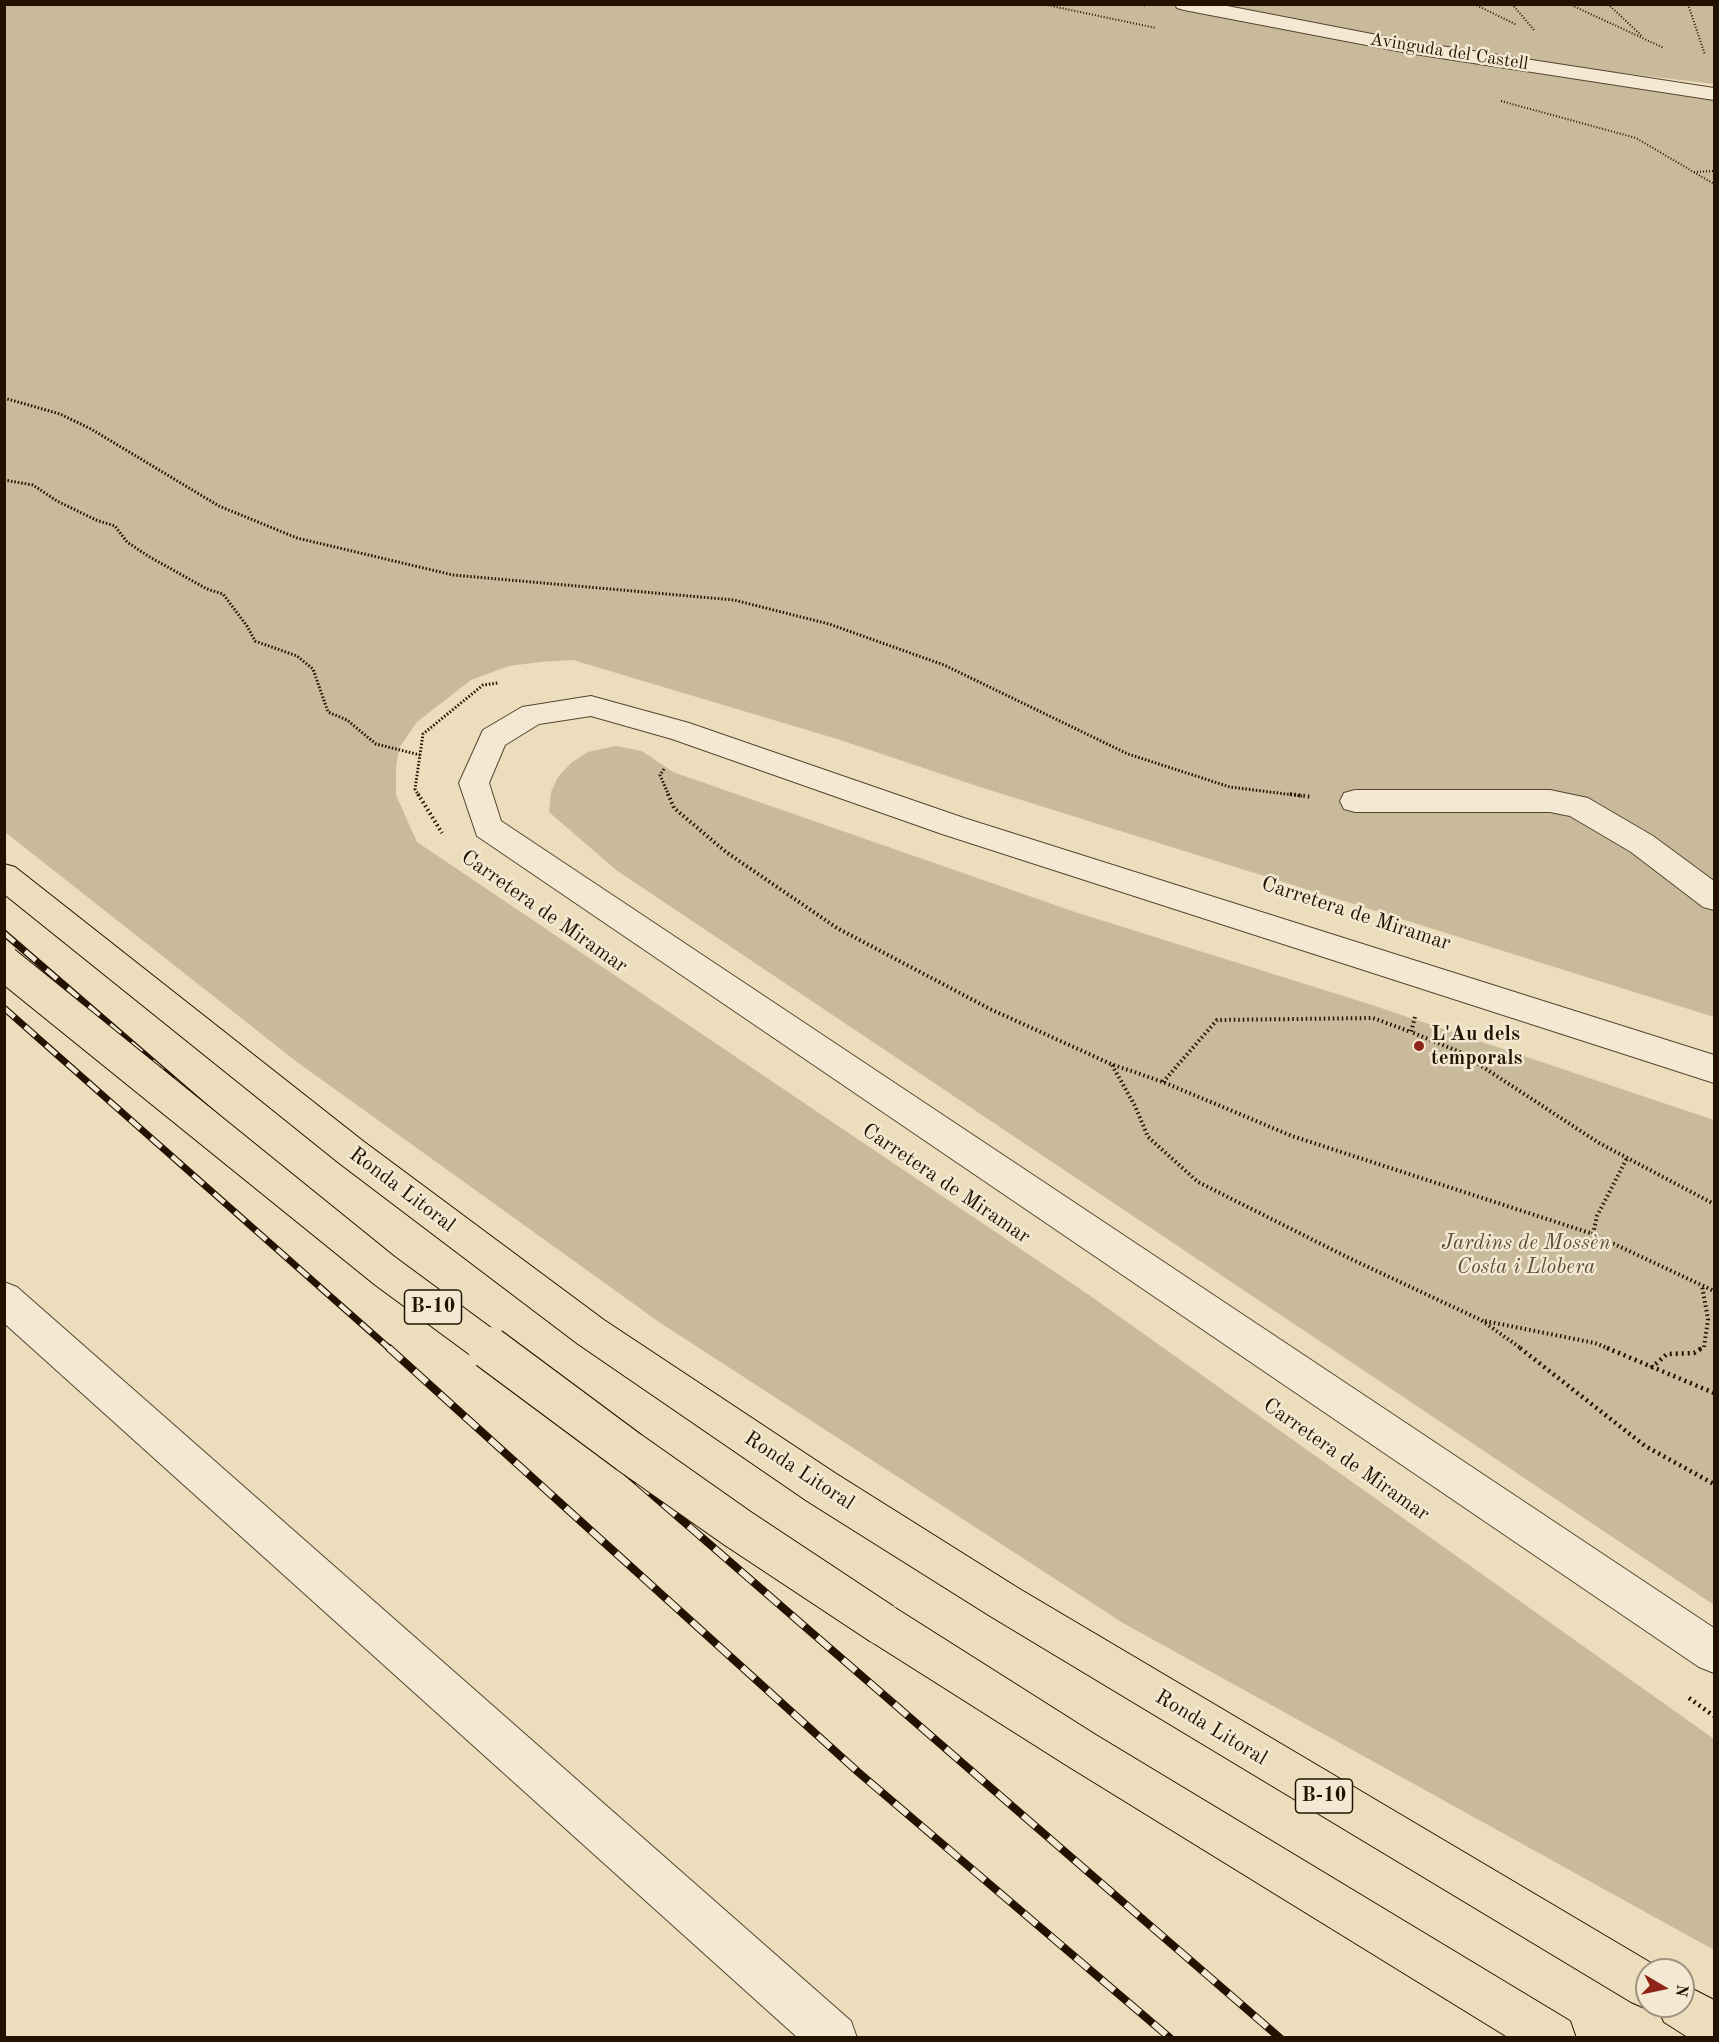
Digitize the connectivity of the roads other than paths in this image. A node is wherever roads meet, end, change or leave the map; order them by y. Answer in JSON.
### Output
{"nodes":[{"id":1,"x":1184,"y":4,"type":"edge"},
{"id":2,"x":1714,"y":94,"type":"edge"},
{"id":3,"x":1355,"y":801,"type":"road end"},
{"id":4,"x":4,"y":876,"type":"edge"},
{"id":5,"x":1714,"y":898,"type":"edge"},
{"id":6,"x":4,"y":963,"type":"edge"},
{"id":7,"x":1714,"y":1069,"type":"edge"},
{"id":8,"x":4,"y":1299,"type":"edge"},
{"id":9,"x":1714,"y":1652,"type":"edge"},
{"id":10,"x":1635,"y":1979,"type":"edge"},
{"id":11,"x":1695,"y":2015,"type":"edge"},
{"id":12,"x":1714,"y":2026,"type":"edge"},
{"id":13,"x":834,"y":2037,"type":"edge"},
{"id":14,"x":1553,"y":2037,"type":"edge"}],
"edges":[{"from":1,"to":2,"type":"street","name":"Avinguda del Castell"},
{"from":3,"to":5,"type":"street"},
{"from":4,"to":10,"type":"highway","name":"Ronda Litoral","number":"B-10"},
{"from":6,"to":14,"type":"highway","number":"B-10","bridge":true},
{"from":7,"to":9,"type":"street","name":"Carretera de Miramar"},
{"from":8,"to":13,"type":"street"},
{"from":11,"to":12,"type":"highway"}]}
